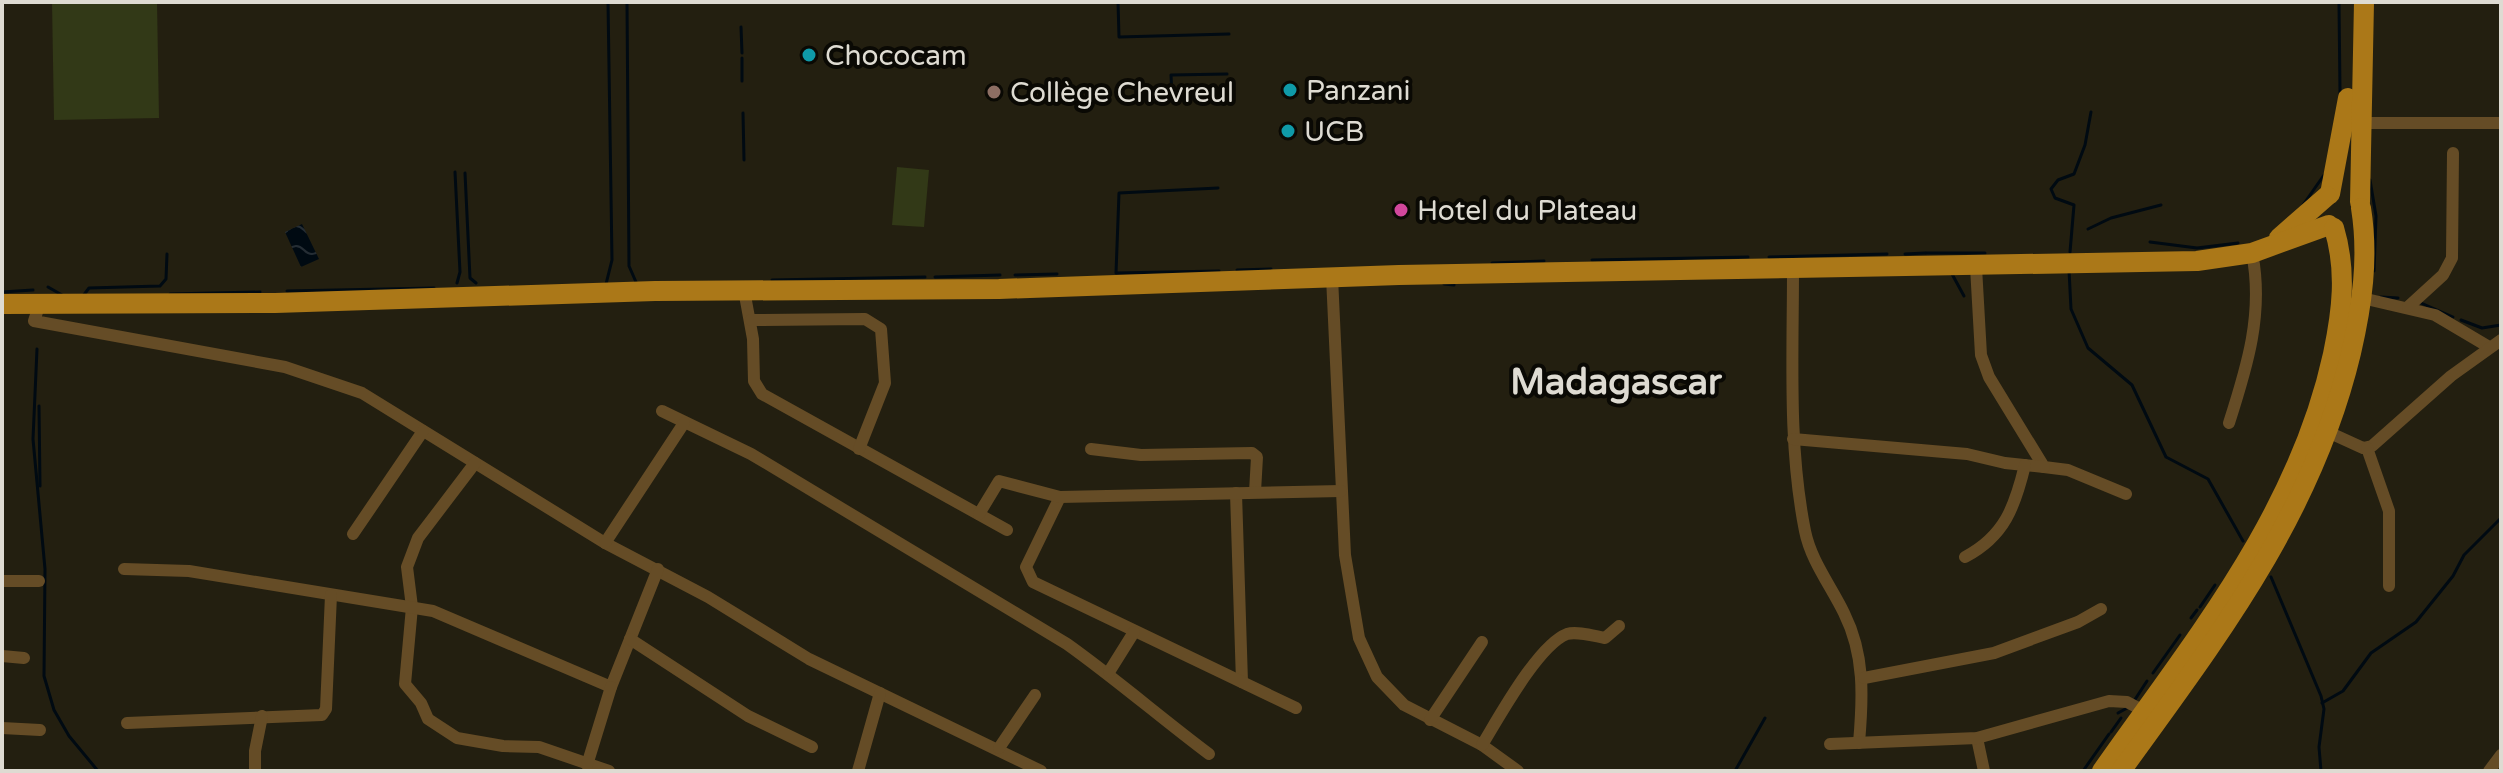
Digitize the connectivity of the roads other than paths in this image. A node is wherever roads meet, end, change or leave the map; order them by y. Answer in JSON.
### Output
{"nodes":[{"id":1,"x":2352,"y":2,"type":"edge"},
{"id":2,"x":2364,"y":2,"type":"edge"},
{"id":3,"x":2359,"y":123,"type":"junction"},
{"id":4,"x":2501,"y":123,"type":"edge"},
{"id":5,"x":2453,"y":153,"type":"dead end"},
{"id":6,"x":2328,"y":195,"type":"junction"},
{"id":7,"x":2360,"y":205,"type":"junction"},
{"id":8,"x":2332,"y":227,"type":"junction"},
{"id":9,"x":2260,"y":250,"type":"junction"},
{"id":10,"x":1976,"y":267,"type":"junction"},
{"id":11,"x":1793,"y":270,"type":"junction"},
{"id":12,"x":1332,"y":277,"type":"junction"},
{"id":13,"x":2362,"y":298,"type":"junction"},
{"id":14,"x":2,"y":304,"type":"edge"},
{"id":15,"x":747,"y":304,"type":"junction"},
{"id":16,"x":2408,"y":307,"type":"junction"},
{"id":17,"x":38,"y":308,"type":"junction"},
{"id":18,"x":2,"y":317,"type":"edge"},
{"id":19,"x":2346,"y":334,"type":"junction"},
{"id":20,"x":2501,"y":340,"type":"edge"},
{"id":21,"x":2489,"y":347,"type":"junction"},
{"id":22,"x":662,"y":411,"type":"dead end"},
{"id":23,"x":684,"y":423,"type":"junction"},
{"id":24,"x":2229,"y":423,"type":"dead end"},
{"id":25,"x":423,"y":431,"type":"junction"},
{"id":26,"x":2328,"y":432,"type":"junction"},
{"id":27,"x":1793,"y":439,"type":"junction"},
{"id":28,"x":2367,"y":448,"type":"junction"},
{"id":29,"x":859,"y":449,"type":"junction"},
{"id":30,"x":1091,"y":449,"type":"dead end"},
{"id":31,"x":475,"y":463,"type":"junction"},
{"id":32,"x":2025,"y":465,"type":"junction"},
{"id":33,"x":2044,"y":467,"type":"junction"},
{"id":34,"x":1341,"y":491,"type":"junction"},
{"id":35,"x":1255,"y":492,"type":"junction"},
{"id":36,"x":1236,"y":493,"type":"junction"},
{"id":37,"x":2126,"y":494,"type":"dead end"},
{"id":38,"x":1060,"y":497,"type":"junction"},
{"id":39,"x":979,"y":514,"type":"junction"},
{"id":40,"x":1007,"y":530,"type":"dead end"},
{"id":41,"x":353,"y":534,"type":"dead end"},
{"id":42,"x":605,"y":543,"type":"junction"},
{"id":43,"x":1965,"y":557,"type":"dead end"},
{"id":44,"x":124,"y":569,"type":"dead end"},
{"id":45,"x":658,"y":569,"type":"junction"},
{"id":46,"x":2,"y":581,"type":"edge"},
{"id":47,"x":39,"y":581,"type":"dead end"},
{"id":48,"x":2389,"y":586,"type":"dead end"},
{"id":49,"x":331,"y":595,"type":"junction"},
{"id":50,"x":412,"y":607,"type":"junction"},
{"id":51,"x":2101,"y":609,"type":"dead end"},
{"id":52,"x":1619,"y":626,"type":"dead end"},
{"id":53,"x":1134,"y":632,"type":"junction"},
{"id":54,"x":630,"y":639,"type":"junction"},
{"id":55,"x":1482,"y":642,"type":"dead end"},
{"id":56,"x":2,"y":656,"type":"edge"},
{"id":57,"x":24,"y":658,"type":"dead end"},
{"id":58,"x":1109,"y":672,"type":"junction"},
{"id":59,"x":1864,"y":678,"type":"junction"},
{"id":60,"x":1242,"y":682,"type":"junction"},
{"id":61,"x":611,"y":687,"type":"junction"},
{"id":62,"x":880,"y":693,"type":"junction"},
{"id":63,"x":1035,"y":695,"type":"dead end"},
{"id":64,"x":1296,"y":708,"type":"dead end"},
{"id":65,"x":2144,"y":711,"type":"junction"},
{"id":66,"x":262,"y":716,"type":"junction"},
{"id":67,"x":1430,"y":720,"type":"junction"},
{"id":68,"x":127,"y":723,"type":"dead end"},
{"id":69,"x":2,"y":728,"type":"edge"},
{"id":70,"x":40,"y":730,"type":"dead end"},
{"id":71,"x":1977,"y":738,"type":"junction"},
{"id":72,"x":1859,"y":743,"type":"junction"},
{"id":73,"x":1830,"y":744,"type":"dead end"},
{"id":74,"x":1482,"y":745,"type":"junction"},
{"id":75,"x":812,"y":747,"type":"dead end"},
{"id":76,"x":999,"y":748,"type":"junction"},
{"id":77,"x":1209,"y":754,"type":"dead end"},
{"id":78,"x":2501,"y":755,"type":"edge"},
{"id":79,"x":587,"y":765,"type":"junction"},
{"id":80,"x":1033,"y":769,"type":"edge"},
{"id":81,"x":255,"y":771,"type":"edge"},
{"id":82,"x":606,"y":771,"type":"edge"},
{"id":83,"x":858,"y":771,"type":"edge"},
{"id":84,"x":1518,"y":771,"type":"edge"},
{"id":85,"x":1984,"y":771,"type":"edge"},
{"id":86,"x":2102,"y":771,"type":"edge"},
{"id":87,"x":2121,"y":771,"type":"edge"},
{"id":88,"x":2489,"y":771,"type":"edge"}],
"edges":[{"from":1,"to":6,"type":"main road"},
{"from":2,"to":3,"type":"main road"},
{"from":3,"to":4,"type":"street"},
{"from":3,"to":7,"type":"main road"},
{"from":5,"to":16,"type":"street"},
{"from":6,"to":7,"type":"main road"},
{"from":6,"to":8,"type":"main road"},
{"from":6,"to":9,"type":"main road"},
{"from":7,"to":8,"type":"main road"},
{"from":7,"to":13,"type":"main road"},
{"from":8,"to":9,"type":"main road"},
{"from":8,"to":19,"type":"main road"},
{"from":9,"to":10,"type":"main road"},
{"from":9,"to":24,"type":"street"},
{"from":10,"to":11,"type":"main road"},
{"from":10,"to":33,"type":"street"},
{"from":11,"to":12,"type":"main road"},
{"from":11,"to":27,"type":"street"},
{"from":12,"to":15,"type":"main road"},
{"from":12,"to":34,"type":"street"},
{"from":13,"to":16,"type":"street"},
{"from":13,"to":19,"type":"main road"},
{"from":14,"to":17,"type":"main road"},
{"from":15,"to":17,"type":"main road"},
{"from":15,"to":29,"type":"street"},
{"from":15,"to":29,"type":"street"},
{"from":16,"to":21,"type":"street"},
{"from":17,"to":18,"type":"main road"},
{"from":17,"to":25,"type":"street"},
{"from":19,"to":26,"type":"main road"},
{"from":19,"to":65,"type":"main road"},
{"from":20,"to":21,"type":"street"},
{"from":21,"to":28,"type":"street"},
{"from":22,"to":23,"type":"street"},
{"from":23,"to":42,"type":"street"},
{"from":23,"to":58,"type":"street"},
{"from":25,"to":31,"type":"street"},
{"from":25,"to":41,"type":"street"},
{"from":26,"to":28,"type":"street"},
{"from":26,"to":87,"type":"main road"},
{"from":27,"to":32,"type":"street"},
{"from":27,"to":59,"type":"street"},
{"from":28,"to":48,"type":"street"},
{"from":29,"to":39,"type":"street"},
{"from":30,"to":35,"type":"street"},
{"from":31,"to":42,"type":"street"},
{"from":31,"to":50,"type":"street"},
{"from":32,"to":33,"type":"street"},
{"from":32,"to":43,"type":"street"},
{"from":33,"to":37,"type":"street"},
{"from":34,"to":35,"type":"street"},
{"from":34,"to":67,"type":"street"},
{"from":35,"to":36,"type":"street"},
{"from":36,"to":38,"type":"street"},
{"from":36,"to":60,"type":"street"},
{"from":38,"to":39,"type":"street"},
{"from":38,"to":53,"type":"street"},
{"from":39,"to":40,"type":"street"},
{"from":42,"to":45,"type":"street"},
{"from":44,"to":49,"type":"street"},
{"from":45,"to":54,"type":"street"},
{"from":45,"to":62,"type":"street"},
{"from":46,"to":47,"type":"street"},
{"from":49,"to":50,"type":"street"},
{"from":49,"to":66,"type":"street"},
{"from":50,"to":61,"type":"street"},
{"from":50,"to":79,"type":"street"},
{"from":51,"to":59,"type":"street"},
{"from":52,"to":74,"type":"street"},
{"from":53,"to":58,"type":"street"},
{"from":53,"to":60,"type":"street"},
{"from":54,"to":61,"type":"street"},
{"from":54,"to":75,"type":"street"},
{"from":55,"to":67,"type":"street"},
{"from":56,"to":57,"type":"street"},
{"from":58,"to":77,"type":"street"},
{"from":59,"to":72,"type":"street"},
{"from":60,"to":64,"type":"street"},
{"from":61,"to":79,"type":"street"},
{"from":62,"to":76,"type":"street"},
{"from":62,"to":83,"type":"street"},
{"from":63,"to":76,"type":"street"},
{"from":65,"to":71,"type":"street"},
{"from":65,"to":86,"type":"main road"},
{"from":66,"to":68,"type":"street"},
{"from":66,"to":81,"type":"street"},
{"from":67,"to":74,"type":"street"},
{"from":69,"to":70,"type":"street"},
{"from":71,"to":72,"type":"street"},
{"from":71,"to":85,"type":"street"},
{"from":72,"to":73,"type":"street"},
{"from":74,"to":84,"type":"street"},
{"from":76,"to":80,"type":"street"},
{"from":78,"to":88,"type":"street"},
{"from":79,"to":82,"type":"street"}]}
